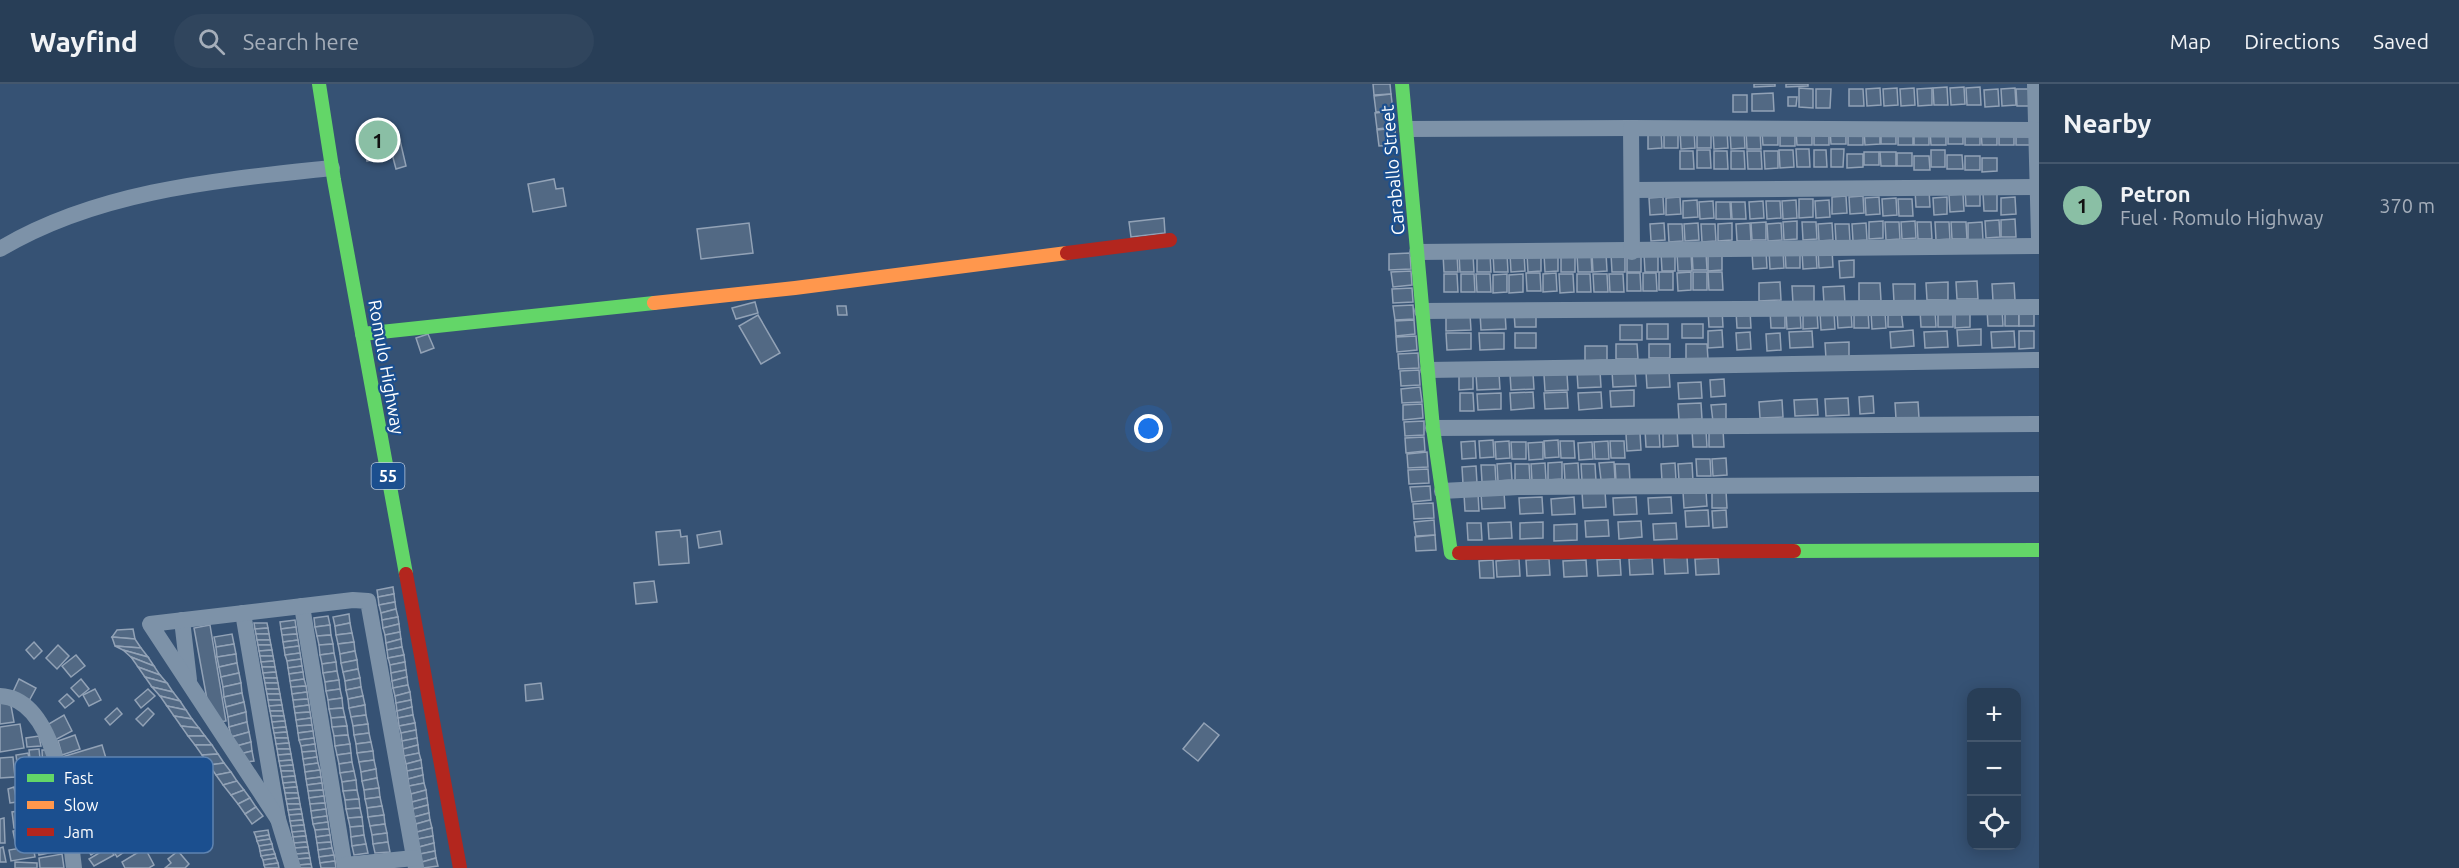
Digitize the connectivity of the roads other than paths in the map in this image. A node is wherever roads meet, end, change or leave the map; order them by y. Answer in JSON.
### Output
{"nodes":[{"id":1,"x":319,"y":84,"type":"edge"},
{"id":2,"x":1402,"y":84,"type":"edge"},
{"id":3,"x":2035,"y":84,"type":"edge"},
{"id":4,"x":1630,"y":128,"type":"junction"},
{"id":5,"x":1407,"y":129,"type":"junction"},
{"id":6,"x":2036,"y":130,"type":"junction"},
{"id":7,"x":332,"y":168,"type":"junction"},
{"id":8,"x":2038,"y":187,"type":"edge"},
{"id":9,"x":1632,"y":190,"type":"junction"},
{"id":10,"x":2039,"y":238,"type":"edge"},
{"id":11,"x":1170,"y":240,"type":"dead end"},
{"id":12,"x":2039,"y":246,"type":"edge"},
{"id":13,"x":0,"y":249,"type":"edge"},
{"id":14,"x":1417,"y":252,"type":"junction"},
{"id":15,"x":1632,"y":252,"type":"junction"},
{"id":16,"x":2039,"y":307,"type":"edge"},
{"id":17,"x":1422,"y":311,"type":"junction"},
{"id":18,"x":362,"y":334,"type":"junction"},
{"id":19,"x":2039,"y":360,"type":"edge"},
{"id":20,"x":1428,"y":370,"type":"junction"},
{"id":21,"x":2039,"y":424,"type":"edge"},
{"id":22,"x":1433,"y":428,"type":"junction"},
{"id":23,"x":2039,"y":484,"type":"edge"},
{"id":24,"x":1442,"y":491,"type":"junction"},
{"id":25,"x":2039,"y":550,"type":"edge"},
{"id":26,"x":302,"y":606,"type":"junction"},
{"id":27,"x":243,"y":613,"type":"junction"},
{"id":28,"x":182,"y":620,"type":"junction"},
{"id":29,"x":189,"y":684,"type":"junction"},
{"id":30,"x":0,"y":696,"type":"edge"},
{"id":31,"x":56,"y":757,"type":"edge"},
{"id":32,"x":278,"y":819,"type":"junction"},
{"id":33,"x":72,"y":853,"type":"edge"},
{"id":34,"x":415,"y":863,"type":"edge"},
{"id":35,"x":345,"y":866,"type":"edge"},
{"id":36,"x":74,"y":868,"type":"edge"},
{"id":37,"x":293,"y":868,"type":"edge"},
{"id":38,"x":460,"y":868,"type":"edge"}],
"edges":[{"from":1,"to":7,"type":"main road","name":"Romulo Highway","number":"55"},
{"from":2,"to":5,"type":"main road","name":"Caraballo Street"},
{"from":3,"to":6,"type":"street"},
{"from":4,"to":5,"type":"street"},
{"from":4,"to":6,"type":"street"},
{"from":4,"to":9,"type":"street"},
{"from":5,"to":14,"type":"main road","name":"Caraballo Street"},
{"from":6,"to":8,"type":"street"},
{"from":7,"to":13,"type":"street"},
{"from":7,"to":18,"type":"main road","name":"Romulo Highway","number":"55"},
{"from":8,"to":9,"type":"street"},
{"from":8,"to":10,"type":"street"},
{"from":9,"to":15,"type":"street"},
{"from":11,"to":18,"type":"main road"},
{"from":12,"to":15,"type":"street"},
{"from":14,"to":15,"type":"street"},
{"from":14,"to":17,"type":"main road","name":"Caraballo Street"},
{"from":16,"to":17,"type":"street"},
{"from":17,"to":20,"type":"main road","name":"Caraballo Street"},
{"from":18,"to":38,"type":"main road","name":"Romulo Highway","number":"55"},
{"from":19,"to":20,"type":"street"},
{"from":20,"to":22,"type":"main road","name":"Caraballo Street"},
{"from":21,"to":22,"type":"street"},
{"from":22,"to":24,"type":"main road","name":"Caraballo Street"},
{"from":23,"to":24,"type":"street"},
{"from":24,"to":25,"type":"main road","name":"Caraballo Street"},
{"from":26,"to":27,"type":"street"},
{"from":26,"to":34,"type":"street"},
{"from":26,"to":35,"type":"street"},
{"from":27,"to":28,"type":"street"},
{"from":27,"to":32,"type":"street"},
{"from":28,"to":29,"type":"street"},
{"from":28,"to":29,"type":"street"},
{"from":29,"to":32,"type":"street"},
{"from":30,"to":31,"type":"street"},
{"from":32,"to":37,"type":"street"},
{"from":33,"to":36,"type":"street"},
{"from":34,"to":35,"type":"street"}]}
